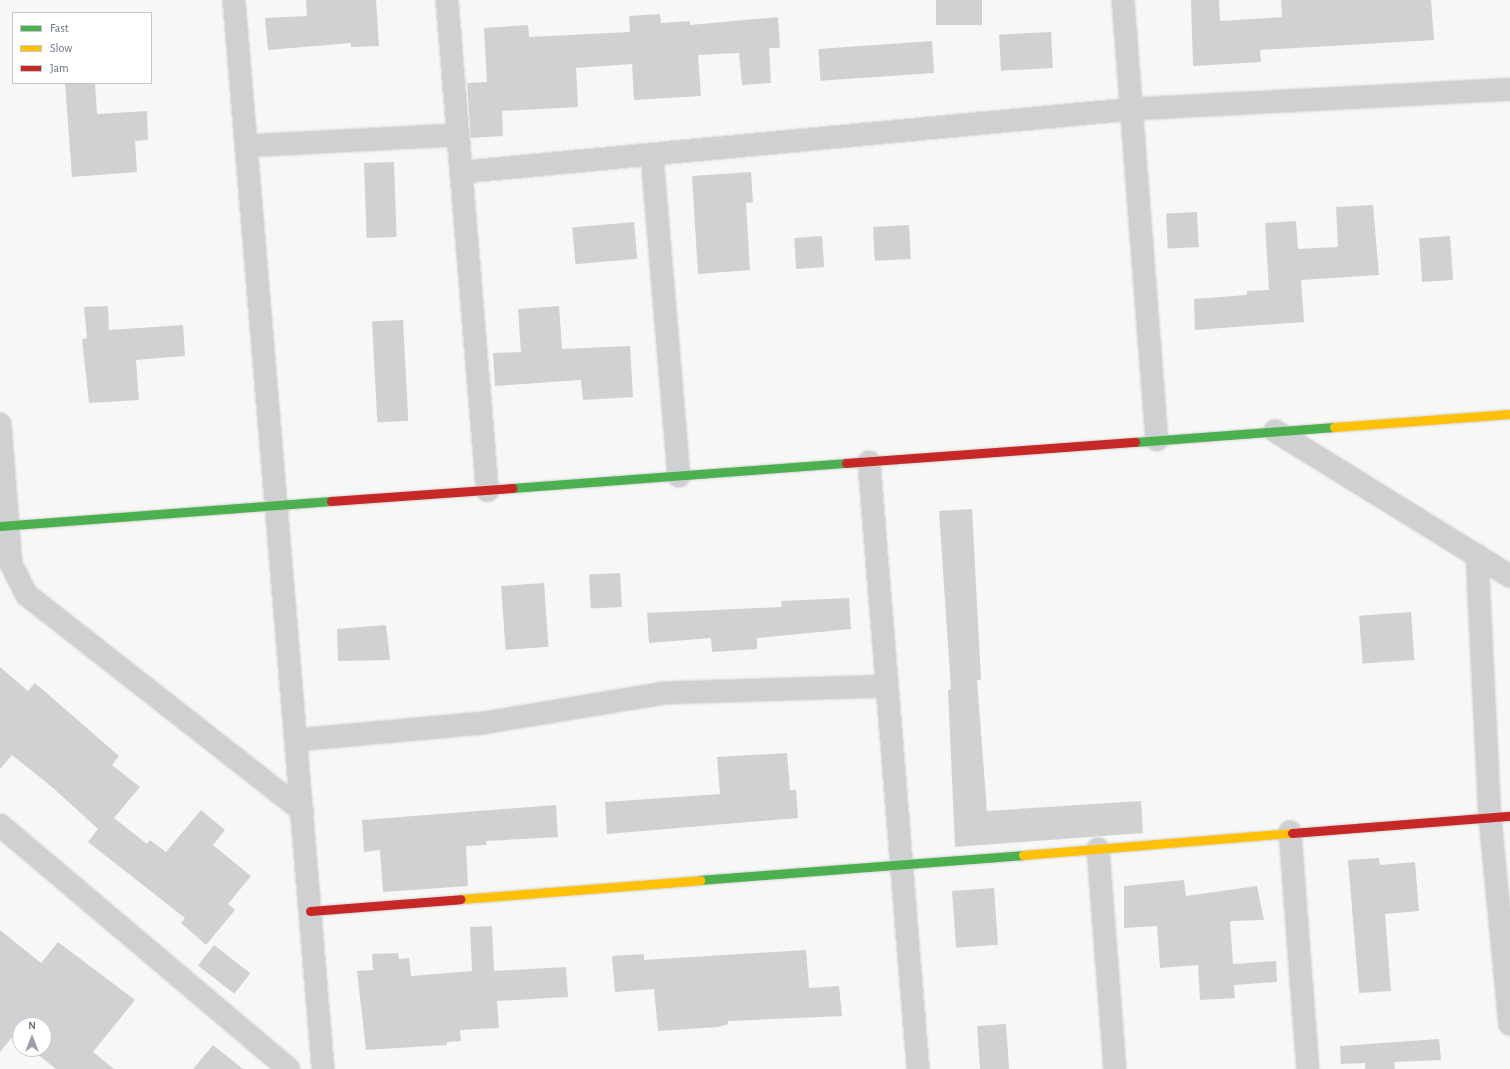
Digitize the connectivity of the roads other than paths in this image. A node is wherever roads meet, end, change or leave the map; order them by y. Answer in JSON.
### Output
{"nodes":[{"id":1,"x":234,"y":0,"type":"edge"},
{"id":2,"x":447,"y":0,"type":"edge"},
{"id":3,"x":1122,"y":0,"type":"edge"},
{"id":4,"x":1510,"y":89,"type":"edge"},
{"id":5,"x":1133,"y":109,"type":"junction"},
{"id":6,"x":459,"y":135,"type":"junction"},
{"id":7,"x":246,"y":146,"type":"junction"},
{"id":8,"x":652,"y":156,"type":"junction"},
{"id":9,"x":462,"y":172,"type":"junction"},
{"id":10,"x":1510,"y":414,"type":"edge"},
{"id":11,"x":0,"y":424,"type":"edge"},
{"id":12,"x":1275,"y":431,"type":"junction"},
{"id":13,"x":1157,"y":440,"type":"junction"},
{"id":14,"x":869,"y":462,"type":"junction"},
{"id":15,"x":679,"y":476,"type":"junction"},
{"id":16,"x":487,"y":490,"type":"junction"},
{"id":17,"x":276,"y":506,"type":"junction"},
{"id":18,"x":4,"y":526,"type":"edge"},
{"id":19,"x":1477,"y":555,"type":"junction"},
{"id":20,"x":1510,"y":576,"type":"edge"},
{"id":21,"x":887,"y":686,"type":"junction"},
{"id":22,"x":296,"y":740,"type":"junction"},
{"id":23,"x":302,"y":811,"type":"junction"},
{"id":24,"x":1500,"y":817,"type":"edge"},
{"id":25,"x":0,"y":825,"type":"edge"},
{"id":26,"x":1290,"y":832,"type":"junction"},
{"id":27,"x":1098,"y":849,"type":"junction"},
{"id":28,"x":901,"y":864,"type":"junction"},
{"id":29,"x":310,"y":911,"type":"junction"},
{"id":30,"x":1510,"y":1018,"type":"edge"},
{"id":31,"x":1510,"y":1024,"type":"edge"},
{"id":32,"x":288,"y":1069,"type":"edge"},
{"id":33,"x":323,"y":1069,"type":"edge"},
{"id":34,"x":918,"y":1069,"type":"edge"},
{"id":35,"x":1116,"y":1069,"type":"edge"},
{"id":36,"x":1308,"y":1069,"type":"edge"}],
"edges":[{"from":1,"to":7,"type":"street"},
{"from":2,"to":6,"type":"street"},
{"from":3,"to":5,"type":"street"},
{"from":4,"to":5,"type":"street"},
{"from":5,"to":8,"type":"street"},
{"from":5,"to":13,"type":"street"},
{"from":6,"to":7,"type":"street"},
{"from":6,"to":9,"type":"street"},
{"from":7,"to":17,"type":"street"},
{"from":8,"to":9,"type":"street"},
{"from":8,"to":15,"type":"street"},
{"from":9,"to":16,"type":"street"},
{"from":10,"to":12,"type":"street"},
{"from":11,"to":18,"type":"street"},
{"from":12,"to":13,"type":"street"},
{"from":12,"to":19,"type":"street"},
{"from":13,"to":14,"type":"street"},
{"from":14,"to":15,"type":"street"},
{"from":14,"to":21,"type":"street"},
{"from":15,"to":16,"type":"street"},
{"from":16,"to":17,"type":"street"},
{"from":17,"to":18,"type":"street"},
{"from":17,"to":22,"type":"street"},
{"from":18,"to":23,"type":"street"},
{"from":19,"to":20,"type":"street"},
{"from":19,"to":24,"type":"street"},
{"from":21,"to":22,"type":"street"},
{"from":21,"to":28,"type":"street"},
{"from":22,"to":23,"type":"street"},
{"from":23,"to":29,"type":"street"},
{"from":24,"to":26,"type":"street"},
{"from":24,"to":30,"type":"street"},
{"from":25,"to":32,"type":"street"},
{"from":26,"to":27,"type":"street"},
{"from":26,"to":36,"type":"street"},
{"from":27,"to":28,"type":"street"},
{"from":27,"to":35,"type":"street"},
{"from":28,"to":29,"type":"street"},
{"from":28,"to":34,"type":"street"},
{"from":29,"to":33,"type":"street"},
{"from":30,"to":31,"type":"street"}]}
